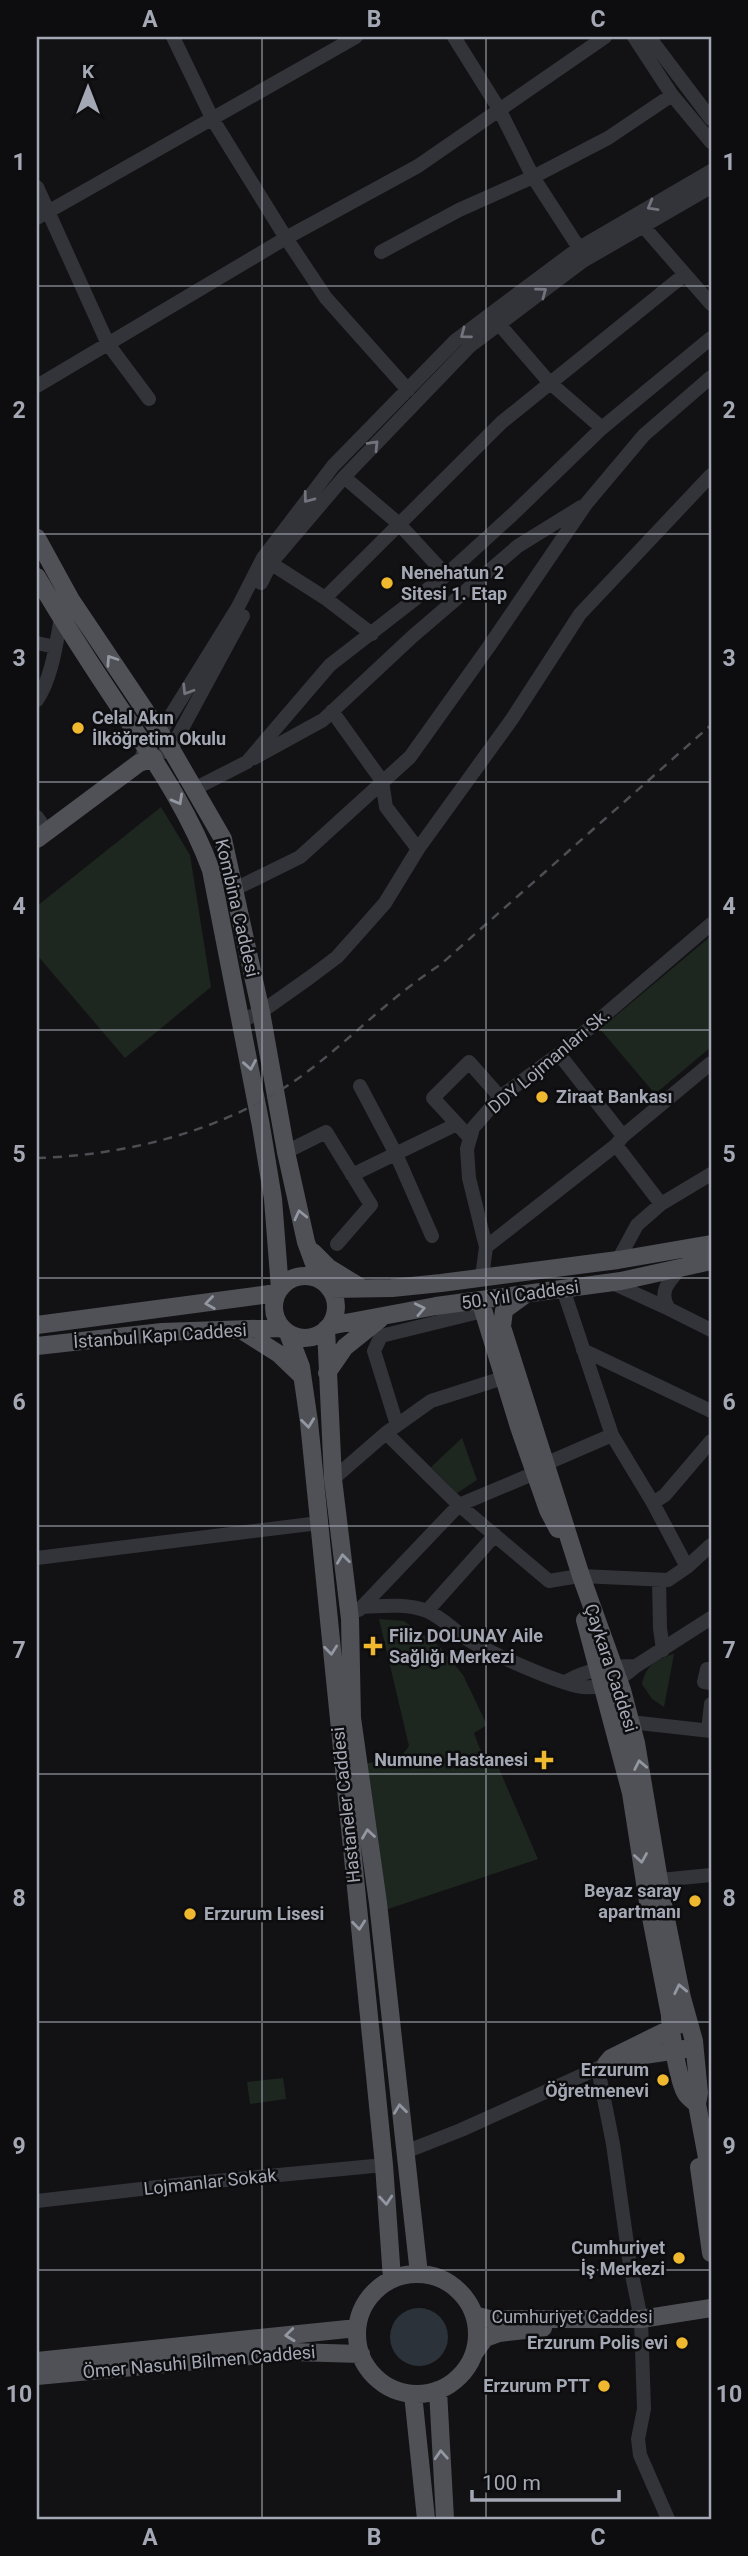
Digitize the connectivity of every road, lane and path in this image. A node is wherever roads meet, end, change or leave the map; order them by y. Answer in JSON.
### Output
{"nodes":[{"id":1,"x":173,"y":37,"type":"edge"},
{"id":2,"x":356,"y":37,"type":"edge"},
{"id":3,"x":454,"y":37,"type":"edge"},
{"id":4,"x":605,"y":37,"type":"edge"},
{"id":5,"x":634,"y":37,"type":"edge"},
{"id":6,"x":649,"y":37,"type":"edge"},
{"id":7,"x":672,"y":94,"type":"junction"},
{"id":8,"x":499,"y":109,"type":"junction"},
{"id":9,"x":711,"y":119,"type":"edge"},
{"id":10,"x":214,"y":120,"type":"junction"},
{"id":11,"x":711,"y":142,"type":"edge"},
{"id":12,"x":711,"y":171,"type":"edge"},
{"id":13,"x":533,"y":177,"type":"junction"},
{"id":14,"x":37,"y":187,"type":"edge"},
{"id":15,"x":711,"y":187,"type":"edge"},
{"id":16,"x":42,"y":216,"type":"edge"},
{"id":17,"x":643,"y":226,"type":"junction"},
{"id":18,"x":286,"y":238,"type":"junction"},
{"id":19,"x":579,"y":248,"type":"junction"},
{"id":20,"x":381,"y":252,"type":"dead end"},
{"id":21,"x":684,"y":275,"type":"junction"},
{"id":22,"x":711,"y":304,"type":"edge"},
{"id":23,"x":499,"y":324,"type":"junction"},
{"id":24,"x":711,"y":338,"type":"edge"},
{"id":25,"x":108,"y":344,"type":"junction"},
{"id":26,"x":711,"y":377,"type":"edge"},
{"id":27,"x":549,"y":382,"type":"junction"},
{"id":28,"x":37,"y":386,"type":"edge"},
{"id":29,"x":408,"y":390,"type":"junction"},
{"id":30,"x":149,"y":399,"type":"dead end"},
{"id":31,"x":602,"y":428,"type":"junction"},
{"id":32,"x":711,"y":475,"type":"edge"},
{"id":33,"x":344,"y":477,"type":"junction"},
{"id":34,"x":586,"y":504,"type":"junction"},
{"id":35,"x":399,"y":523,"type":"junction"},
{"id":36,"x":37,"y":538,"type":"edge"},
{"id":37,"x":267,"y":561,"type":"junction"},
{"id":38,"x":446,"y":575,"type":"junction"},
{"id":39,"x":37,"y":577,"type":"edge"},
{"id":40,"x":325,"y":598,"type":"junction"},
{"id":41,"x":61,"y":618,"type":"junction"},
{"id":42,"x":372,"y":634,"type":"junction"},
{"id":43,"x":37,"y":643,"type":"edge"},
{"id":44,"x":55,"y":648,"type":"junction"},
{"id":45,"x":37,"y":700,"type":"edge"},
{"id":46,"x":332,"y":711,"type":"junction"},
{"id":47,"x":160,"y":733,"type":"junction"},
{"id":48,"x":171,"y":749,"type":"junction"},
{"id":49,"x":146,"y":756,"type":"junction"},
{"id":50,"x":247,"y":762,"type":"junction"},
{"id":51,"x":382,"y":781,"type":"junction"},
{"id":52,"x":194,"y":789,"type":"junction"},
{"id":53,"x":40,"y":829,"type":"edge"},
{"id":54,"x":418,"y":849,"type":"junction"},
{"id":55,"x":235,"y":889,"type":"junction"},
{"id":56,"x":711,"y":924,"type":"edge"},
{"id":57,"x":261,"y":1012,"type":"junction"},
{"id":58,"x":241,"y":1021,"type":"junction"},
{"id":59,"x":559,"y":1054,"type":"junction"},
{"id":60,"x":711,"y":1063,"type":"edge"},
{"id":61,"x":360,"y":1086,"type":"dead end"},
{"id":62,"x":500,"y":1097,"type":"junction"},
{"id":63,"x":457,"y":1124,"type":"junction"},
{"id":64,"x":470,"y":1138,"type":"junction"},
{"id":65,"x":620,"y":1141,"type":"junction"},
{"id":66,"x":286,"y":1152,"type":"junction"},
{"id":67,"x":396,"y":1154,"type":"junction"},
{"id":68,"x":352,"y":1175,"type":"junction"},
{"id":69,"x":711,"y":1175,"type":"edge"},
{"id":70,"x":661,"y":1204,"type":"junction"},
{"id":71,"x":432,"y":1236,"type":"dead end"},
{"id":72,"x":337,"y":1244,"type":"dead end"},
{"id":73,"x":711,"y":1246,"type":"edge"},
{"id":74,"x":308,"y":1247,"type":"junction"},
{"id":75,"x":486,"y":1247,"type":"junction"},
{"id":76,"x":618,"y":1260,"type":"junction"},
{"id":77,"x":711,"y":1261,"type":"edge"},
{"id":78,"x":680,"y":1269,"type":"junction"},
{"id":79,"x":482,"y":1277,"type":"junction"},
{"id":80,"x":610,"y":1282,"type":"junction"},
{"id":81,"x":325,"y":1285,"type":"junction"},
{"id":82,"x":363,"y":1289,"type":"junction"},
{"id":83,"x":529,"y":1289,"type":"junction"},
{"id":84,"x":563,"y":1289,"type":"junction"},
{"id":85,"x":279,"y":1291,"type":"junction"},
{"id":86,"x":669,"y":1309,"type":"junction"},
{"id":87,"x":485,"y":1311,"type":"junction"},
{"id":88,"x":382,"y":1318,"type":"junction"},
{"id":89,"x":37,"y":1325,"type":"edge"},
{"id":90,"x":327,"y":1327,"type":"junction"},
{"id":91,"x":241,"y":1330,"type":"junction"},
{"id":92,"x":286,"y":1331,"type":"junction"},
{"id":93,"x":711,"y":1331,"type":"edge"},
{"id":94,"x":37,"y":1346,"type":"edge"},
{"id":95,"x":583,"y":1350,"type":"junction"},
{"id":96,"x":327,"y":1373,"type":"junction"},
{"id":97,"x":302,"y":1377,"type":"junction"},
{"id":98,"x":503,"y":1378,"type":"junction"},
{"id":99,"x":711,"y":1410,"type":"edge"},
{"id":100,"x":392,"y":1429,"type":"junction"},
{"id":101,"x":612,"y":1436,"type":"junction"},
{"id":102,"x":711,"y":1441,"type":"edge"},
{"id":103,"x":540,"y":1468,"type":"junction"},
{"id":104,"x":333,"y":1479,"type":"junction"},
{"id":105,"x":653,"y":1503,"type":"junction"},
{"id":106,"x":459,"y":1505,"type":"junction"},
{"id":107,"x":319,"y":1523,"type":"junction"},
{"id":108,"x":495,"y":1535,"type":"junction"},
{"id":109,"x":562,"y":1535,"type":"junction"},
{"id":110,"x":711,"y":1545,"type":"edge"},
{"id":111,"x":37,"y":1558,"type":"edge"},
{"id":112,"x":687,"y":1567,"type":"junction"},
{"id":113,"x":577,"y":1577,"type":"junction"},
{"id":114,"x":659,"y":1580,"type":"junction"},
{"id":115,"x":426,"y":1611,"type":"junction"},
{"id":116,"x":356,"y":1613,"type":"junction"},
{"id":117,"x":711,"y":1618,"type":"edge"},
{"id":118,"x":663,"y":1650,"type":"junction"},
{"id":119,"x":711,"y":1670,"type":"edge"},
{"id":120,"x":609,"y":1675,"type":"junction"},
{"id":121,"x":711,"y":1684,"type":"edge"},
{"id":122,"x":711,"y":1704,"type":"edge"},
{"id":123,"x":630,"y":1722,"type":"junction"},
{"id":124,"x":709,"y":1730,"type":"edge"},
{"id":125,"x":711,"y":1875,"type":"edge"},
{"id":126,"x":660,"y":1881,"type":"junction"},
{"id":127,"x":689,"y":2022,"type":"junction"},
{"id":128,"x":670,"y":2027,"type":"junction"},
{"id":129,"x":695,"y":2047,"type":"junction"},
{"id":130,"x":676,"y":2051,"type":"junction"},
{"id":131,"x":602,"y":2066,"type":"junction"},
{"id":132,"x":703,"y":2118,"type":"edge"},
{"id":133,"x":405,"y":2152,"type":"junction"},
{"id":134,"x":384,"y":2165,"type":"junction"},
{"id":135,"x":711,"y":2179,"type":"edge"},
{"id":136,"x":37,"y":2202,"type":"edge"},
{"id":137,"x":711,"y":2253,"type":"edge"},
{"id":138,"x":419,"y":2274,"type":"junction"},
{"id":139,"x":392,"y":2279,"type":"junction"},
{"id":140,"x":711,"y":2308,"type":"edge"},
{"id":141,"x":474,"y":2315,"type":"junction"},
{"id":142,"x":641,"y":2319,"type":"junction"},
{"id":143,"x":358,"y":2328,"type":"junction"},
{"id":144,"x":475,"y":2351,"type":"junction"},
{"id":145,"x":361,"y":2354,"type":"junction"},
{"id":146,"x":37,"y":2361,"type":"edge"},
{"id":147,"x":37,"y":2376,"type":"edge"},
{"id":148,"x":438,"y":2390,"type":"junction"},
{"id":149,"x":413,"y":2394,"type":"junction"},
{"id":150,"x":426,"y":2519,"type":"edge"},
{"id":151,"x":445,"y":2519,"type":"edge"},
{"id":152,"x":668,"y":2519,"type":"edge"}],
"edges":[{"from":1,"to":10,"type":"street"},
{"from":2,"to":10,"type":"street"},
{"from":3,"to":8,"type":"street"},
{"from":4,"to":8,"type":"street"},
{"from":5,"to":7,"type":"street"},
{"from":6,"to":9,"type":"street"},
{"from":7,"to":11,"type":"street"},
{"from":7,"to":13,"type":"street"},
{"from":8,"to":13,"type":"street"},
{"from":8,"to":18,"type":"street"},
{"from":10,"to":16,"type":"street"},
{"from":10,"to":18,"type":"street"},
{"from":12,"to":19,"type":"street","one_way":true},
{"from":13,"to":19,"type":"street"},
{"from":13,"to":20,"type":"street"},
{"from":14,"to":16,"type":"street"},
{"from":15,"to":17,"type":"street"},
{"from":16,"to":25,"type":"street"},
{"from":17,"to":21,"type":"street"},
{"from":23,"to":17,"type":"street","one_way":true},
{"from":18,"to":25,"type":"street"},
{"from":18,"to":29,"type":"street"},
{"from":19,"to":29,"type":"street","one_way":true},
{"from":21,"to":22,"type":"street"},
{"from":21,"to":27,"type":"street"},
{"from":23,"to":27,"type":"street"},
{"from":33,"to":23,"type":"street","one_way":true},
{"from":24,"to":31,"type":"street"},
{"from":25,"to":28,"type":"street"},
{"from":25,"to":30,"type":"street"},
{"from":26,"to":34,"type":"street"},
{"from":27,"to":31,"type":"street"},
{"from":27,"to":35,"type":"street"},
{"from":29,"to":37,"type":"street","one_way":true},
{"from":31,"to":38,"type":"street"},
{"from":32,"to":54,"type":"street"},
{"from":33,"to":35,"type":"street"},
{"from":33,"to":37,"type":"street"},
{"from":34,"to":46,"type":"street"},
{"from":34,"to":51,"type":"street"},
{"from":35,"to":38,"type":"street"},
{"from":35,"to":40,"type":"street"},
{"from":47,"to":36,"type":"main road","name":"Kombina Caddesi","one_way":true},
{"from":37,"to":40,"type":"street"},
{"from":37,"to":47,"type":"street","one_way":true},
{"from":37,"to":48,"type":"street"},
{"from":38,"to":42,"type":"street"},
{"from":39,"to":41,"type":"main road","name":"Kombina Caddesi"},
{"from":40,"to":42,"type":"street"},
{"from":41,"to":44,"type":"street"},
{"from":41,"to":49,"type":"main road","name":"Kombina Caddesi"},
{"from":42,"to":50,"type":"street"},
{"from":43,"to":44,"type":"street"},
{"from":44,"to":45,"type":"street"},
{"from":46,"to":50,"type":"street"},
{"from":46,"to":51,"type":"street"},
{"from":47,"to":48,"type":"main road","name":"Kombina Caddesi"},
{"from":47,"to":49,"type":"street"},
{"from":48,"to":49,"type":"street"},
{"from":48,"to":52,"type":"main road","name":"Kombina Caddesi"},
{"from":49,"to":53,"type":"main road"},
{"from":49,"to":58,"type":"main road","name":"Kombina Caddesi","one_way":true},
{"from":50,"to":52,"type":"street"},
{"from":51,"to":54,"type":"street"},
{"from":51,"to":55,"type":"street"},
{"from":52,"to":55,"type":"main road","name":"Kombina Caddesi"},
{"from":54,"to":57,"type":"street"},
{"from":55,"to":57,"type":"main road","name":"Kombina Caddesi"},
{"from":56,"to":59,"type":"street","name":"DDY Lojmanları Sk."},
{"from":57,"to":58,"type":"street"},
{"from":57,"to":66,"type":"main road","name":"Kombina Caddesi"},
{"from":58,"to":85,"type":"main road","name":"Kombina Caddesi","one_way":true},
{"from":59,"to":62,"type":"street","name":"DDY Lojmanları Sk."},
{"from":59,"to":65,"type":"street"},
{"from":60,"to":65,"type":"street"},
{"from":61,"to":67,"type":"street"},
{"from":62,"to":63,"type":"street"},
{"from":62,"to":64,"type":"street","name":"DDY Lojmanları Sk."},
{"from":63,"to":64,"type":"street"},
{"from":63,"to":67,"type":"street"},
{"from":64,"to":75,"type":"street"},
{"from":65,"to":70,"type":"street"},
{"from":65,"to":75,"type":"street"},
{"from":66,"to":68,"type":"street"},
{"from":74,"to":66,"type":"main road","name":"Kombina Caddesi","one_way":true},
{"from":67,"to":68,"type":"street"},
{"from":67,"to":71,"type":"street"},
{"from":68,"to":72,"type":"street"},
{"from":69,"to":70,"type":"street"},
{"from":70,"to":76,"type":"street"},
{"from":73,"to":76,"type":"main road","name":"50. Yıl Caddesi"},
{"from":73,"to":83,"type":"main road"},
{"from":74,"to":81,"type":"main road","name":"Kombina Caddesi"},
{"from":74,"to":82,"type":"main road"},
{"from":75,"to":79,"type":"street"},
{"from":76,"to":79,"type":"main road","name":"50. Yıl Caddesi"},
{"from":77,"to":78,"type":"main road","name":"50. Yıl Caddesi"},
{"from":78,"to":80,"type":"main road","name":"50. Yıl Caddesi"},
{"from":78,"to":86,"type":"street"},
{"from":79,"to":82,"type":"main road","name":"50. Yıl Caddesi"},
{"from":80,"to":84,"type":"main road","name":"50. Yıl Caddesi"},
{"from":80,"to":86,"type":"street"},
{"from":81,"to":82,"type":"main road","name":"50. Yıl Caddesi"},
{"from":81,"to":85,"type":"main road"},
{"from":81,"to":90,"type":"main road"},
{"from":83,"to":84,"type":"main road","name":"50. Yıl Caddesi"},
{"from":83,"to":87,"type":"main road","name":"50. Yıl Caddesi"},
{"from":83,"to":103,"type":"main road","name":"Çaykara Caddesi"},
{"from":84,"to":95,"type":"street"},
{"from":85,"to":89,"type":"main road","one_way":true},
{"from":85,"to":92,"type":"main road"},
{"from":86,"to":93,"type":"street"},
{"from":88,"to":87,"type":"main road","name":"50. Yıl Caddesi","one_way":true},
{"from":87,"to":98,"type":"main road"},
{"from":87,"to":100,"type":"street"},
{"from":87,"to":109,"type":"main road","name":"Çaykara Caddesi"},
{"from":88,"to":90,"type":"main road","name":"50. Yıl Caddesi"},
{"from":88,"to":96,"type":"main road"},
{"from":90,"to":92,"type":"main road"},
{"from":90,"to":96,"type":"main road","name":"Hastaneler Caddesi"},
{"from":91,"to":92,"type":"main road","name":"İstanbul Kapı Caddesi"},
{"from":91,"to":94,"type":"main road","name":"İstanbul Kapı Caddesi"},
{"from":91,"to":97,"type":"main road"},
{"from":92,"to":97,"type":"main road","name":"Hastaneler Caddesi"},
{"from":95,"to":99,"type":"street"},
{"from":95,"to":101,"type":"street"},
{"from":96,"to":104,"type":"main road","name":"Hastaneler Caddesi"},
{"from":97,"to":107,"type":"main road","name":"Hastaneler Caddesi","one_way":true},
{"from":98,"to":100,"type":"street"},
{"from":98,"to":103,"type":"main road"},
{"from":100,"to":104,"type":"street"},
{"from":100,"to":106,"type":"street"},
{"from":101,"to":103,"type":"street"},
{"from":101,"to":105,"type":"street"},
{"from":102,"to":105,"type":"street"},
{"from":103,"to":106,"type":"street"},
{"from":103,"to":109,"type":"main road"},
{"from":103,"to":113,"type":"main road","name":"Çaykara Caddesi"},
{"from":116,"to":104,"type":"main road","name":"Hastaneler Caddesi","one_way":true},
{"from":105,"to":112,"type":"street"},
{"from":106,"to":108,"type":"street"},
{"from":106,"to":116,"type":"street"},
{"from":107,"to":111,"type":"street"},
{"from":107,"to":134,"type":"main road","name":"Hastaneler Caddesi","one_way":true},
{"from":108,"to":113,"type":"street"},
{"from":108,"to":115,"type":"street"},
{"from":109,"to":113,"type":"main road","name":"Çaykara Caddesi"},
{"from":110,"to":112,"type":"street"},
{"from":112,"to":114,"type":"street"},
{"from":113,"to":114,"type":"street"},
{"from":113,"to":120,"type":"main road","name":"Çaykara Caddesi"},
{"from":114,"to":118,"type":"street"},
{"from":115,"to":116,"type":"street"},
{"from":115,"to":120,"type":"street"},
{"from":133,"to":116,"type":"main road","name":"Hastaneler Caddesi","one_way":true},
{"from":117,"to":118,"type":"street"},
{"from":118,"to":120,"type":"street"},
{"from":119,"to":121,"type":"street"},
{"from":120,"to":123,"type":"main road","name":"Çaykara Caddesi"},
{"from":120,"to":128,"type":"main road","name":"Çaykara Caddesi","one_way":true},
{"from":122,"to":124,"type":"street"},
{"from":123,"to":124,"type":"street"},
{"from":126,"to":123,"type":"main road","name":"Çaykara Caddesi","one_way":true},
{"from":125,"to":126,"type":"street"},
{"from":127,"to":126,"type":"main road","name":"Çaykara Caddesi","one_way":true},
{"from":127,"to":128,"type":"main road"},
{"from":127,"to":129,"type":"main road","name":"Çaykara Caddesi"},
{"from":128,"to":130,"type":"main road","name":"Çaykara Caddesi"},
{"from":128,"to":131,"type":"main road"},
{"from":129,"to":130,"type":"main road"},
{"from":129,"to":132,"type":"main road","name":"Çaykara Caddesi"},
{"from":130,"to":131,"type":"main road"},
{"from":130,"to":132,"type":"main road","name":"Çaykara Caddesi"},
{"from":131,"to":133,"type":"street"},
{"from":131,"to":142,"type":"street"},
{"from":132,"to":135,"type":"main road","name":"Çaykara Caddesi"},
{"from":132,"to":137,"type":"main road"},
{"from":133,"to":138,"type":"main road","name":"Hastaneler Caddesi"},
{"from":134,"to":136,"type":"street","name":"Lojmanlar Sokak"},
{"from":134,"to":139,"type":"main road","name":"Hastaneler Caddesi","one_way":true},
{"from":138,"to":139,"type":"main road"},
{"from":138,"to":141,"type":"main road"},
{"from":139,"to":143,"type":"main road"},
{"from":140,"to":142,"type":"main road","name":"Cumhuriyet Caddesi"},
{"from":141,"to":142,"type":"main road","name":"Cumhuriyet Caddesi"},
{"from":141,"to":144,"type":"main road"},
{"from":142,"to":144,"type":"main road"},
{"from":142,"to":152,"type":"street"},
{"from":143,"to":145,"type":"main road"},
{"from":143,"to":146,"type":"main road","name":"Ömer Nasuhi Bilmen Caddesi","one_way":true},
{"from":144,"to":148,"type":"main road"},
{"from":145,"to":147,"type":"main road","name":"Ömer Nasuhi Bilmen Caddesi"},
{"from":145,"to":149,"type":"main road"},
{"from":148,"to":149,"type":"main road"},
{"from":151,"to":148,"type":"main road","one_way":true},
{"from":149,"to":150,"type":"main road"}]}
